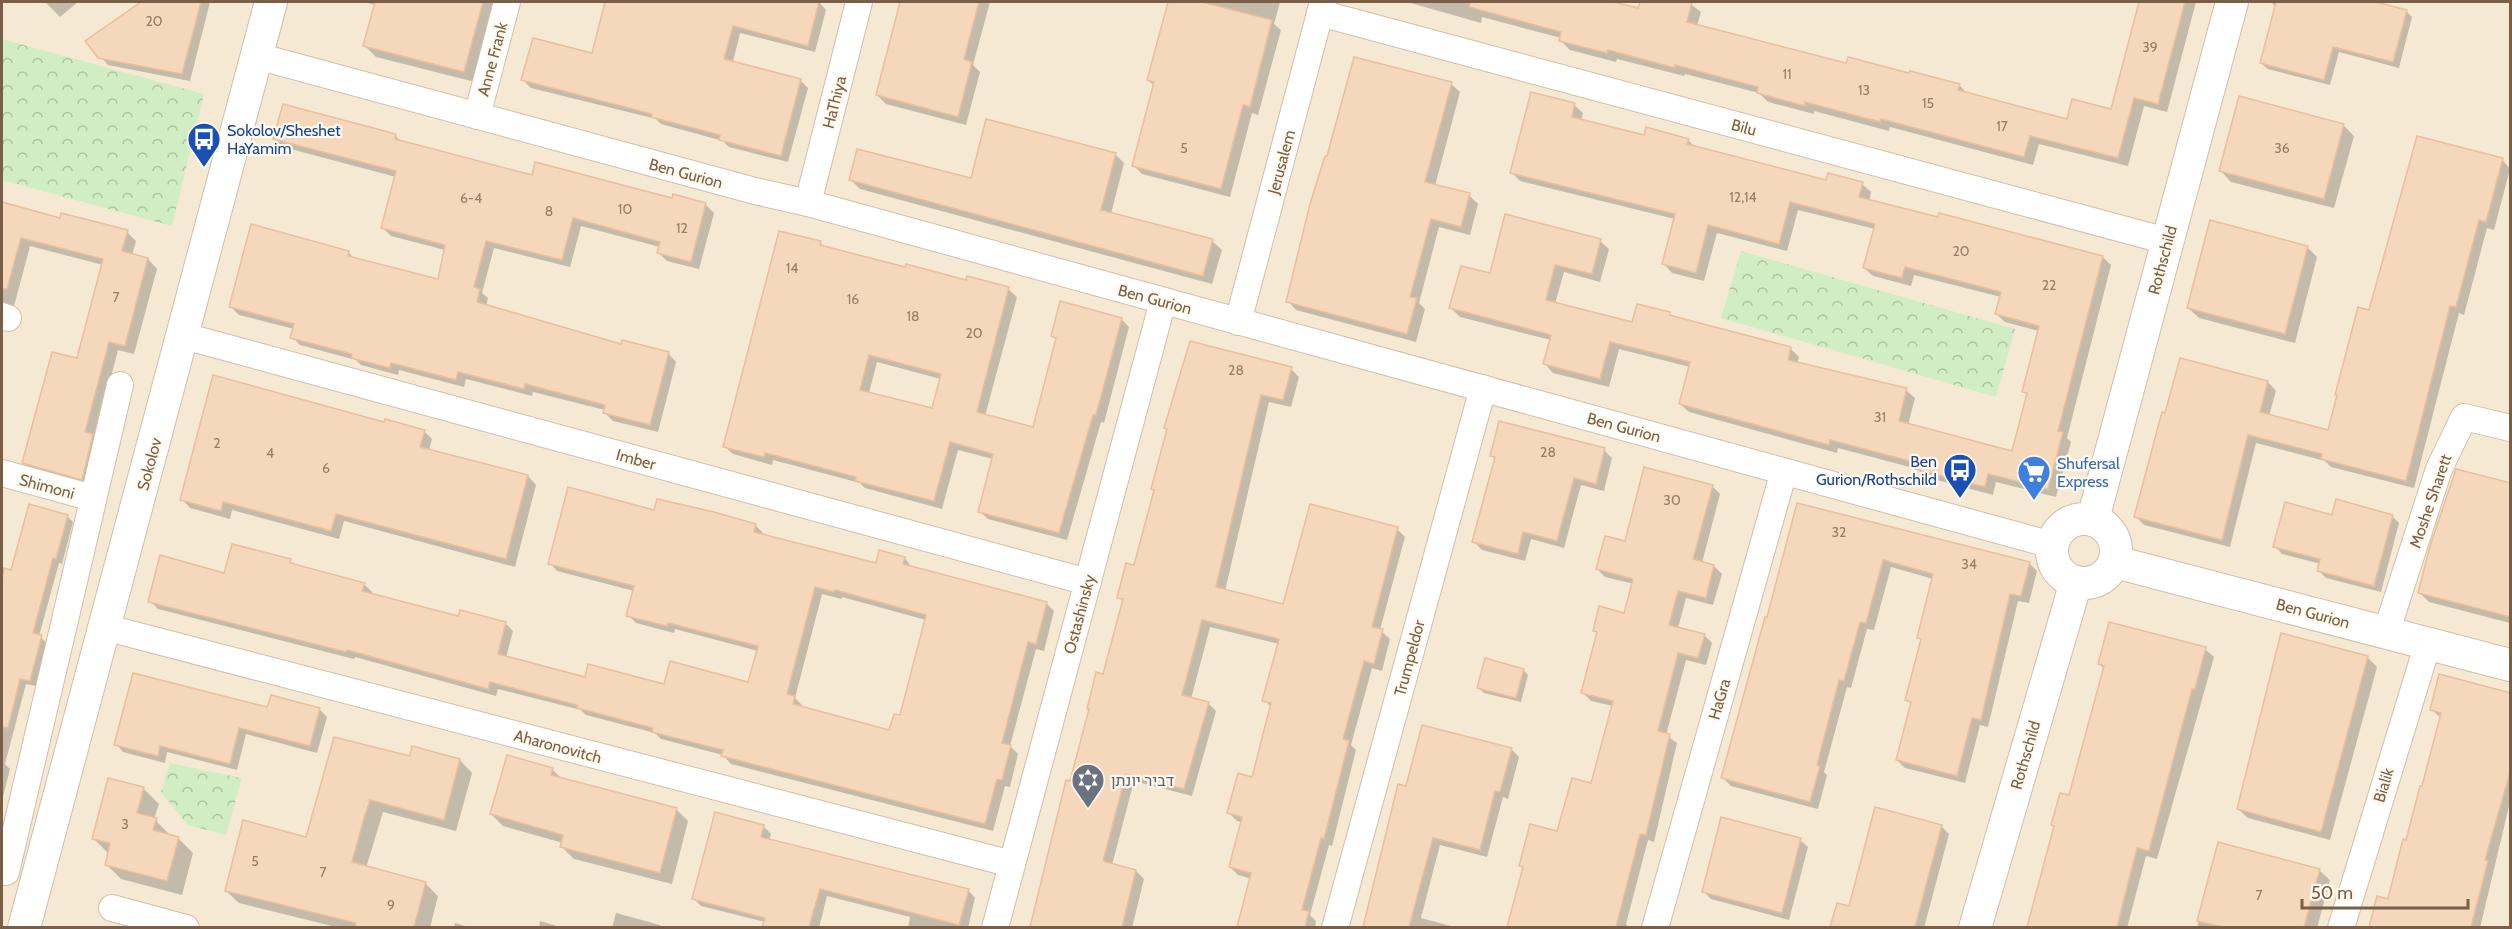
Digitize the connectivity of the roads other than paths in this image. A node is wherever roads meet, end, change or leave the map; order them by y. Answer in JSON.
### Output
{"nodes":[{"id":1,"x":271,"y":2,"type":"edge"},
{"id":2,"x":507,"y":2,"type":"edge"},
{"id":3,"x":860,"y":2,"type":"edge"},
{"id":4,"x":2232,"y":2,"type":"edge"},
{"id":5,"x":1322,"y":7,"type":"edge"},
{"id":6,"x":257,"y":56,"type":"junction"},
{"id":7,"x":477,"y":116,"type":"junction"},
{"id":8,"x":808,"y":203,"type":"junction"},
{"id":9,"x":2167,"y":241,"type":"junction"},
{"id":10,"x":1162,"y":302,"type":"junction"},
{"id":11,"x":1238,"y":322,"type":"junction"},
{"id":12,"x":184,"y":336,"type":"junction"},
{"id":13,"x":120,"y":385,"type":"dead end"},
{"id":14,"x":1483,"y":388,"type":"junction"},
{"id":15,"x":2511,"y":428,"type":"edge"},
{"id":16,"x":1784,"y":471,"type":"junction"},
{"id":17,"x":2,"y":473,"type":"edge"},
{"id":18,"x":93,"y":498,"type":"junction"},
{"id":19,"x":2093,"y":519,"type":"junction"},
{"id":20,"x":2052,"y":545,"type":"junction"},
{"id":21,"x":2115,"y":562,"type":"junction"},
{"id":22,"x":1088,"y":582,"type":"junction"},
{"id":23,"x":2076,"y":582,"type":"junction"},
{"id":24,"x":104,"y":627,"type":"junction"},
{"id":25,"x":2386,"y":633,"type":"junction"},
{"id":26,"x":2428,"y":644,"type":"junction"},
{"id":27,"x":2511,"y":665,"type":"edge"},
{"id":28,"x":10,"y":818,"type":"edge"},
{"id":29,"x":1012,"y":864,"type":"junction"},
{"id":30,"x":6,"y":872,"type":"dead end"},
{"id":31,"x":112,"y":908,"type":"dead end"},
{"id":32,"x":25,"y":927,"type":"edge"},
{"id":33,"x":186,"y":927,"type":"edge"},
{"id":34,"x":995,"y":927,"type":"edge"},
{"id":35,"x":1335,"y":927,"type":"edge"},
{"id":36,"x":1655,"y":927,"type":"edge"},
{"id":37,"x":1975,"y":927,"type":"edge"},
{"id":38,"x":2341,"y":927,"type":"edge"}],
"edges":[{"from":1,"to":6,"type":"street","name":"Sokolov"},
{"from":2,"to":7,"type":"street","name":"Anne Frank"},
{"from":3,"to":8,"type":"street","name":"HaThiya"},
{"from":4,"to":9,"type":"street","name":"Rothschild"},
{"from":5,"to":9,"type":"street","name":"Bilu"},
{"from":5,"to":11,"type":"street","name":"Jerusalem"},
{"from":6,"to":7,"type":"street","name":"Ben Gurion"},
{"from":6,"to":12,"type":"street","name":"Sokolov"},
{"from":7,"to":8,"type":"street","name":"Ben Gurion"},
{"from":8,"to":10,"type":"street","name":"Ben Gurion"},
{"from":9,"to":19,"type":"street","name":"Rothschild"},
{"from":10,"to":11,"type":"street","name":"Ben Gurion"},
{"from":10,"to":22,"type":"street","name":"Ostashinsky"},
{"from":11,"to":14,"type":"street","name":"Ben Gurion"},
{"from":12,"to":22,"type":"street","name":"Imber"},
{"from":12,"to":24,"type":"street","name":"Sokolov"},
{"from":13,"to":18,"type":"street"},
{"from":14,"to":16,"type":"street","name":"Ben Gurion"},
{"from":14,"to":35,"type":"street","name":"Trumpeldor"},
{"from":15,"to":25,"type":"street","name":"Moshe Sharett"},
{"from":16,"to":20,"type":"street","name":"Ben Gurion"},
{"from":16,"to":36,"type":"street","name":"HaGra"},
{"from":17,"to":18,"type":"street","name":"Shimoni"},
{"from":18,"to":28,"type":"street"},
{"from":19,"to":20,"type":"street"},
{"from":19,"to":21,"type":"street"},
{"from":20,"to":23,"type":"street"},
{"from":21,"to":23,"type":"street"},
{"from":21,"to":25,"type":"street","name":"Ben Gurion"},
{"from":22,"to":29,"type":"street","name":"Ostashinsky"},
{"from":23,"to":37,"type":"street","name":"Rothschild"},
{"from":24,"to":29,"type":"street","name":"Aharonovitch"},
{"from":24,"to":32,"type":"street","name":"Sokolov"},
{"from":25,"to":26,"type":"street","name":"Ben Gurion"},
{"from":26,"to":27,"type":"street","name":"Ben Gurion"},
{"from":26,"to":38,"type":"street","name":"Bialik"},
{"from":28,"to":30,"type":"street"},
{"from":29,"to":34,"type":"street","name":"Ostashinsky"},
{"from":31,"to":33,"type":"street"}]}
